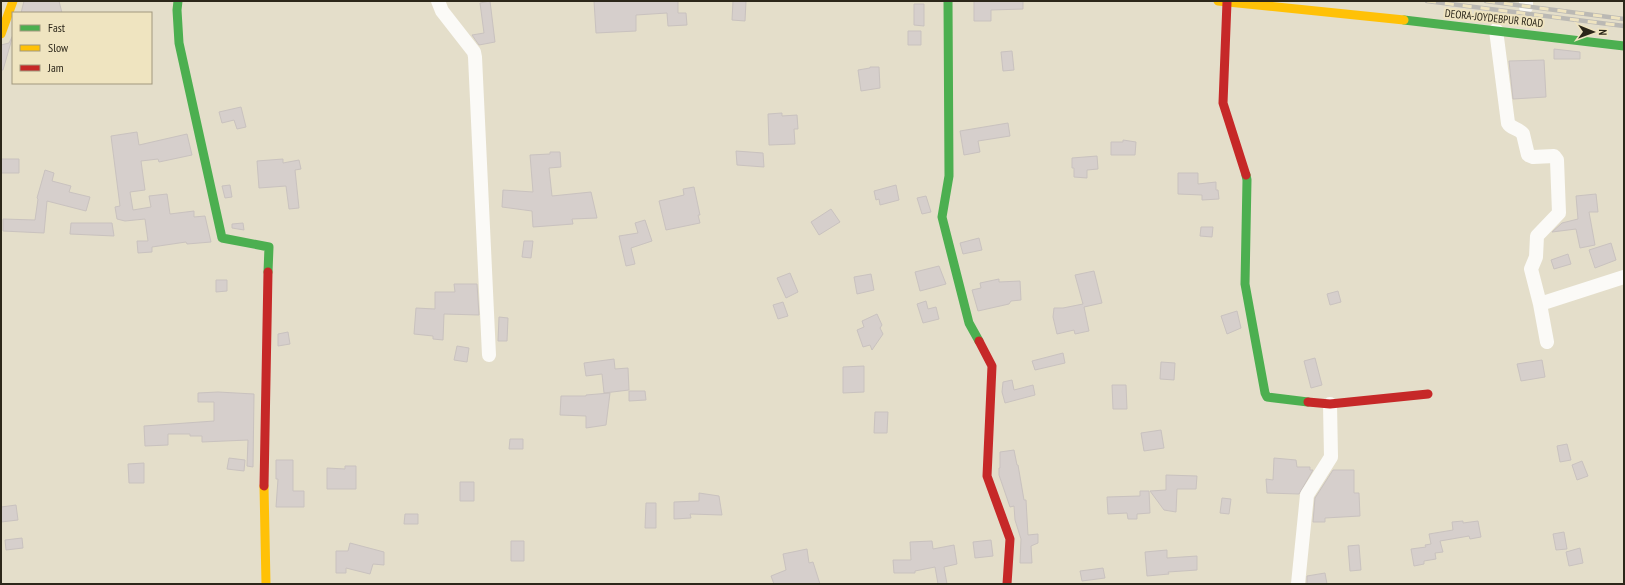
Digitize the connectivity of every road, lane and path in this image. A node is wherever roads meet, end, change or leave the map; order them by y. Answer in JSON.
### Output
{"nodes":[{"id":1,"x":12,"y":1,"type":"edge"},
{"id":2,"x":178,"y":1,"type":"edge"},
{"id":3,"x":438,"y":1,"type":"edge"},
{"id":4,"x":948,"y":1,"type":"edge"},
{"id":5,"x":1222,"y":1,"type":"edge"},
{"id":6,"x":1496,"y":30,"type":"junction"},
{"id":7,"x":1,"y":34,"type":"edge"},
{"id":8,"x":1624,"y":46,"type":"edge"},
{"id":9,"x":1624,"y":276,"type":"edge"},
{"id":10,"x":1540,"y":304,"type":"junction"},
{"id":11,"x":1547,"y":342,"type":"dead end"},
{"id":12,"x":489,"y":355,"type":"dead end"},
{"id":13,"x":1428,"y":394,"type":"dead end"},
{"id":14,"x":1330,"y":404,"type":"junction"},
{"id":15,"x":266,"y":584,"type":"edge"},
{"id":16,"x":1007,"y":584,"type":"edge"},
{"id":17,"x":1298,"y":584,"type":"edge"}],
"edges":[{"from":1,"to":7,"type":"street"},
{"from":2,"to":15,"type":"street"},
{"from":3,"to":12,"type":"street"},
{"from":4,"to":16,"type":"street"},
{"from":5,"to":6,"type":"street","name":"DEORA-JOYDEBPUR ROAD"},
{"from":5,"to":14,"type":"street"},
{"from":6,"to":8,"type":"street","name":"DEORA-JOYDEBPUR ROAD"},
{"from":6,"to":10,"type":"street"},
{"from":9,"to":10,"type":"street"},
{"from":10,"to":11,"type":"street"},
{"from":13,"to":14,"type":"street"},
{"from":14,"to":17,"type":"street"}]}
